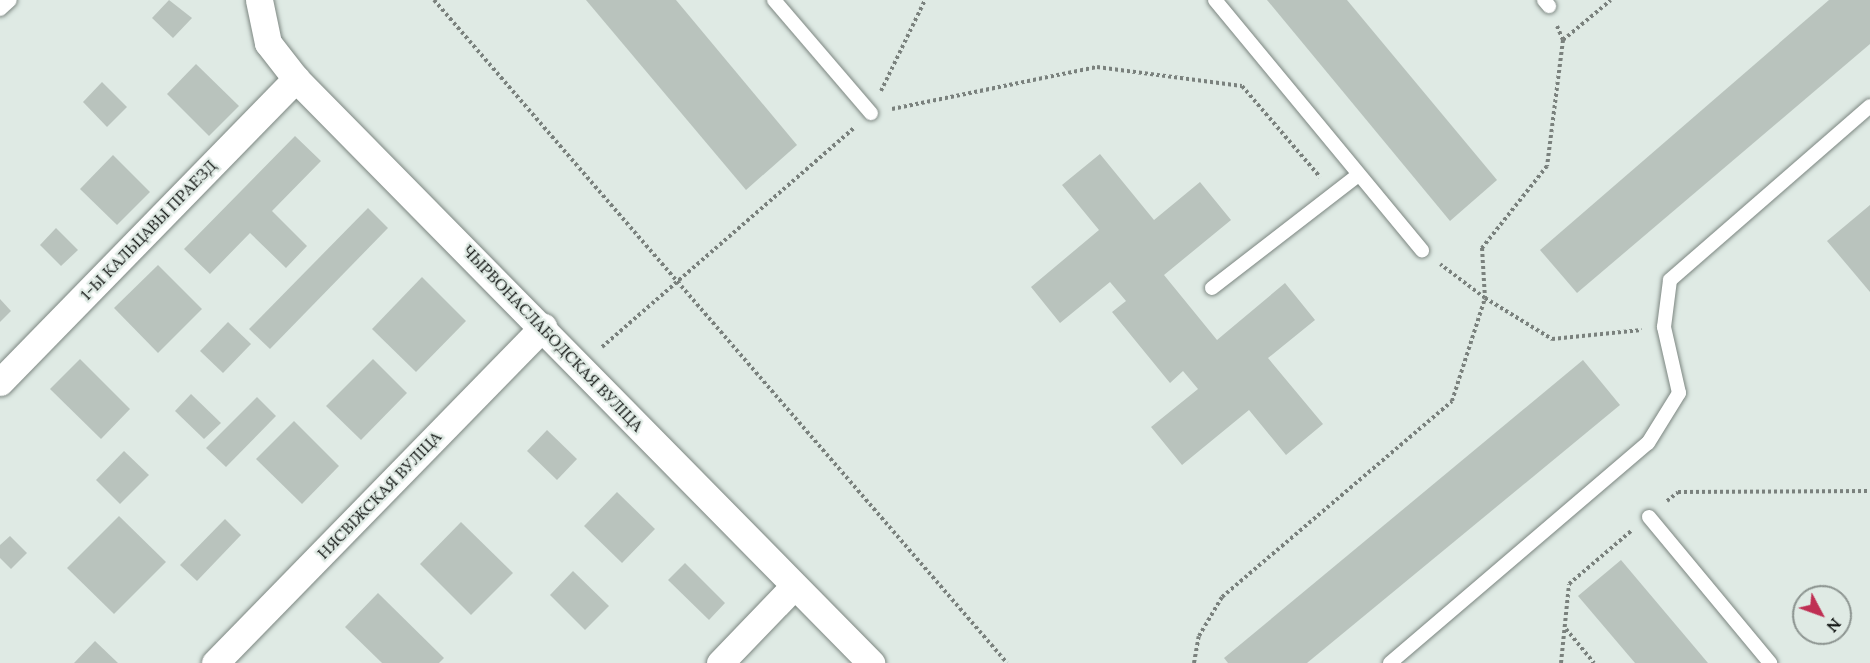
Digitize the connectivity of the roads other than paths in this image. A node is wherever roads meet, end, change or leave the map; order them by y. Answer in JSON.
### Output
{"nodes":[{"id":1,"x":10,"y":0,"type":"edge"},
{"id":2,"x":259,"y":0,"type":"edge"},
{"id":3,"x":774,"y":0,"type":"edge"},
{"id":4,"x":1215,"y":0,"type":"edge"},
{"id":5,"x":0,"y":9,"type":"edge"},
{"id":6,"x":296,"y":79,"type":"junction"},
{"id":7,"x":1870,"y":106,"type":"edge"},
{"id":8,"x":871,"y":113,"type":"road end"},
{"id":9,"x":1358,"y":175,"type":"junction"},
{"id":10,"x":1422,"y":250,"type":"road end"},
{"id":11,"x":1212,"y":288,"type":"dead end"},
{"id":12,"x":543,"y":327,"type":"junction"},
{"id":13,"x":0,"y":382,"type":"edge"},
{"id":14,"x":1649,"y":517,"type":"road end"},
{"id":15,"x":794,"y":586,"type":"junction"},
{"id":16,"x":215,"y":663,"type":"edge"},
{"id":17,"x":720,"y":663,"type":"edge"},
{"id":18,"x":871,"y":663,"type":"edge"},
{"id":19,"x":1390,"y":663,"type":"edge"},
{"id":20,"x":1770,"y":663,"type":"edge"}],
"edges":[{"from":1,"to":5,"type":"lane"},
{"from":2,"to":6,"type":"street","name":"ЧЫРВОНАСЛАБОДСКАЯ ВУЛІЦА"},
{"from":3,"to":8,"type":"lane"},
{"from":4,"to":9,"type":"lane"},
{"from":6,"to":12,"type":"street","name":"ЧЫРВОНАСЛАБОДСКАЯ ВУЛІЦА"},
{"from":6,"to":13,"type":"street","name":"1-Ы КАЛЬЦАВЫ ПРАЕЗД"},
{"from":7,"to":19,"type":"lane"},
{"from":9,"to":10,"type":"lane"},
{"from":9,"to":11,"type":"lane"},
{"from":12,"to":15,"type":"street","name":"ЧЫРВОНАСЛАБОДСКАЯ ВУЛІЦА"},
{"from":12,"to":16,"type":"street","name":"НЯСВІЖСКАЯ ВУЛІЦА"},
{"from":14,"to":20,"type":"lane"},
{"from":15,"to":17,"type":"street"},
{"from":15,"to":18,"type":"street","name":"ЧЫРВОНАСЛАБОДСКАЯ ВУЛІЦА"}]}
